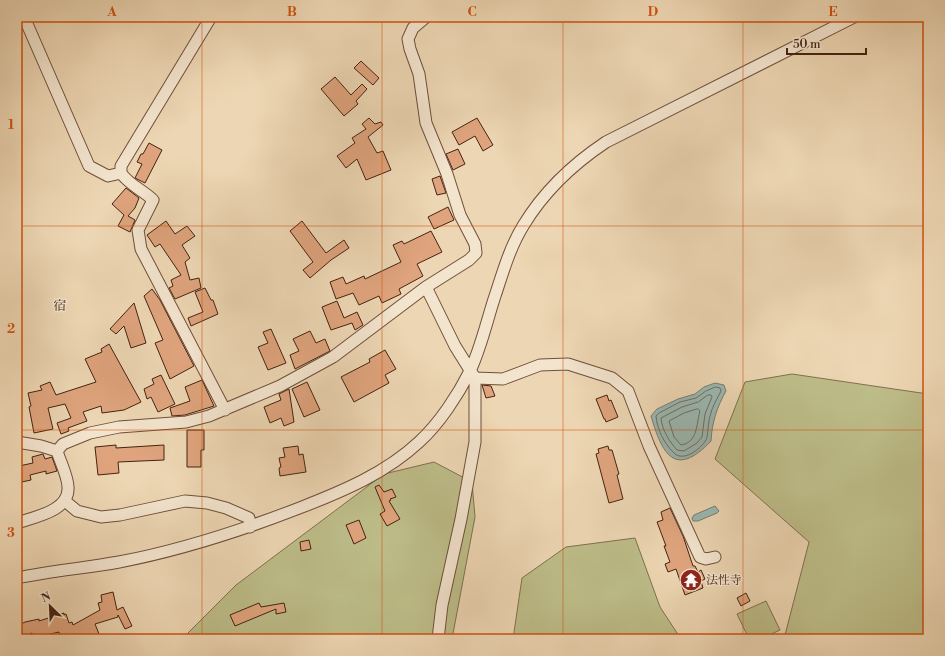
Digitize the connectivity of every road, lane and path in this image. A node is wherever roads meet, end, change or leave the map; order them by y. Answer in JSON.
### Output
{"nodes":[{"id":1,"x":24,"y":17,"type":"edge"},
{"id":2,"x":211,"y":17,"type":"edge"},
{"id":3,"x":426,"y":17,"type":"edge"},
{"id":4,"x":854,"y":17,"type":"edge"},
{"id":5,"x":121,"y":173,"type":"junction"},
{"id":6,"x":426,"y":287,"type":"junction"},
{"id":7,"x":473,"y":374,"type":"junction"},
{"id":8,"x":225,"y":410,"type":"junction"},
{"id":9,"x":17,"y":442,"type":"edge"},
{"id":10,"x":57,"y":451,"type":"junction"},
{"id":11,"x":65,"y":500,"type":"junction"},
{"id":12,"x":17,"y":523,"type":"edge"},
{"id":13,"x":250,"y":527,"type":"junction"},
{"id":14,"x":715,"y":557,"type":"dead end"},
{"id":15,"x":17,"y":578,"type":"edge"},
{"id":16,"x":438,"y":639,"type":"edge"}],
"edges":[{"from":1,"to":5,"type":"street"},
{"from":2,"to":5,"type":"street"},
{"from":3,"to":6,"type":"street"},
{"from":4,"to":7,"type":"street"},
{"from":5,"to":8,"type":"street"},
{"from":6,"to":7,"type":"street"},
{"from":6,"to":8,"type":"street"},
{"from":7,"to":13,"type":"street"},
{"from":7,"to":14,"type":"street"},
{"from":7,"to":16,"type":"street"},
{"from":8,"to":10,"type":"street"},
{"from":9,"to":10,"type":"street"},
{"from":10,"to":11,"type":"street"},
{"from":11,"to":12,"type":"street"},
{"from":11,"to":13,"type":"street"},
{"from":13,"to":15,"type":"street"}]}
